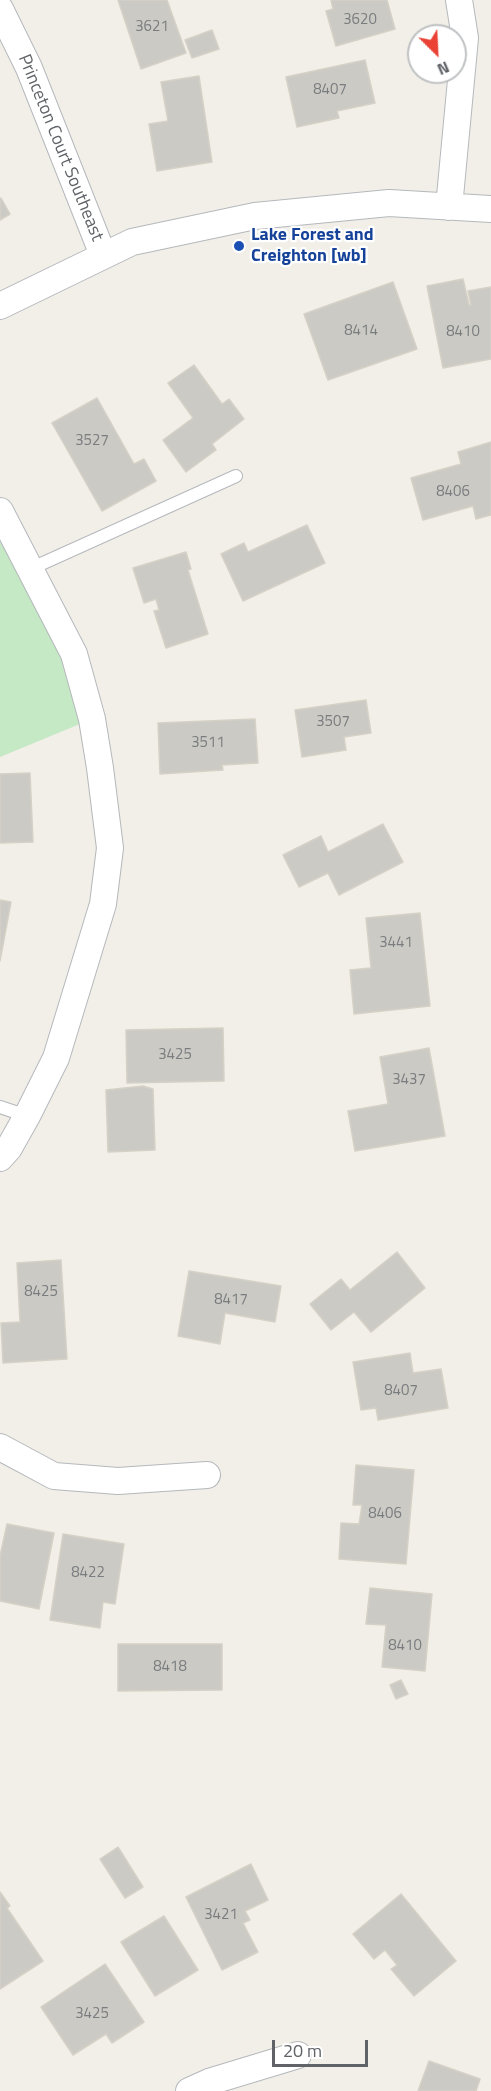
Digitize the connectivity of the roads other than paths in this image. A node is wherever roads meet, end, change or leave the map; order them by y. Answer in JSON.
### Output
{"nodes":[{"id":1,"x":459,"y":0,"type":"edge"},
{"id":2,"x":0,"y":9,"type":"edge"},
{"id":3,"x":449,"y":207,"type":"junction"},
{"id":4,"x":491,"y":209,"type":"edge"},
{"id":5,"x":103,"y":255,"type":"junction"},
{"id":6,"x":0,"y":306,"type":"edge"},
{"id":7,"x":236,"y":476,"type":"dead end"},
{"id":8,"x":0,"y":511,"type":"edge"},
{"id":9,"x":30,"y":569,"type":"junction"},
{"id":10,"x":0,"y":1107,"type":"edge"},
{"id":11,"x":27,"y":1116,"type":"junction"},
{"id":12,"x":0,"y":1158,"type":"edge"},
{"id":13,"x":0,"y":1447,"type":"edge"},
{"id":14,"x":207,"y":1475,"type":"dead end"},
{"id":15,"x":298,"y":2055,"type":"dead end"},
{"id":16,"x":189,"y":2091,"type":"edge"}],
"edges":[{"from":1,"to":3,"type":"street"},
{"from":2,"to":5,"type":"street","name":"Princeton Court Southeast"},
{"from":3,"to":4,"type":"street"},
{"from":3,"to":5,"type":"street"},
{"from":5,"to":6,"type":"street"},
{"from":7,"to":9,"type":"lane"},
{"from":8,"to":9,"type":"street"},
{"from":9,"to":11,"type":"street"},
{"from":10,"to":11,"type":"lane"},
{"from":11,"to":12,"type":"street"},
{"from":13,"to":14,"type":"street"},
{"from":15,"to":16,"type":"street"}]}
